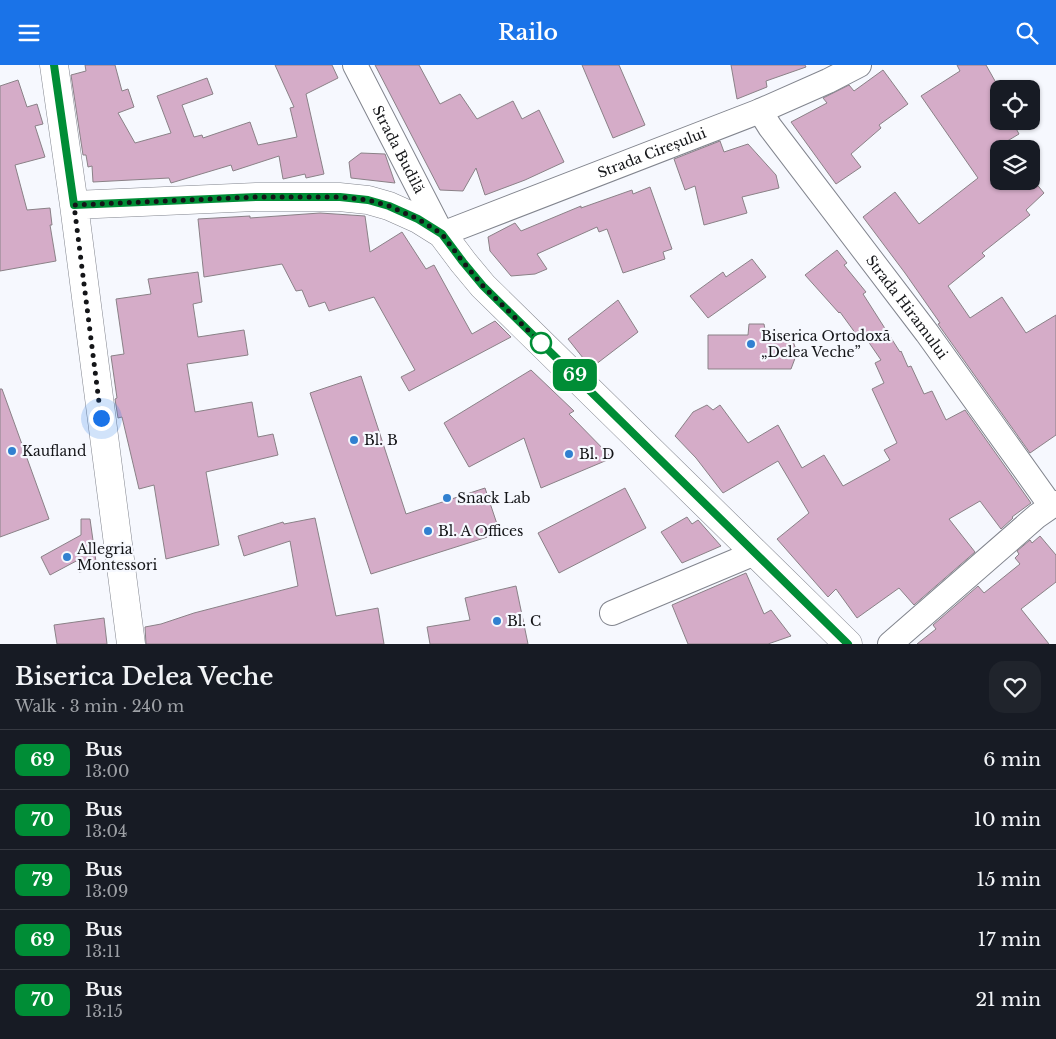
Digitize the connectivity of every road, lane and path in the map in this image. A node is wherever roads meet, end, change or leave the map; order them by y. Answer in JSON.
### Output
{"nodes":[{"id":1,"x":54,"y":65,"type":"edge"},
{"id":2,"x":355,"y":65,"type":"edge"},
{"id":3,"x":859,"y":65,"type":"edge"},
{"id":4,"x":760,"y":111,"type":"junction"},
{"id":5,"x":74,"y":205,"type":"junction"},
{"id":6,"x":442,"y":234,"type":"junction"},
{"id":7,"x":1053,"y":504,"type":"edge"},
{"id":8,"x":755,"y":553,"type":"junction"},
{"id":9,"x":612,"y":613,"type":"dead end"},
{"id":10,"x":131,"y":644,"type":"edge"},
{"id":11,"x":848,"y":644,"type":"edge"},
{"id":12,"x":890,"y":644,"type":"edge"}],
"edges":[{"from":1,"to":5,"type":"street"},
{"from":2,"to":6,"type":"street","name":"Strada Budilă"},
{"from":3,"to":4,"type":"street","name":"Strada Cireșului"},
{"from":4,"to":6,"type":"street","name":"Strada Cireșului"},
{"from":4,"to":7,"type":"street","name":"Strada Hiramului"},
{"from":5,"to":6,"type":"street"},
{"from":5,"to":10,"type":"street"},
{"from":6,"to":8,"type":"street"},
{"from":7,"to":12,"type":"street"},
{"from":8,"to":9,"type":"street"},
{"from":8,"to":11,"type":"street"}]}
